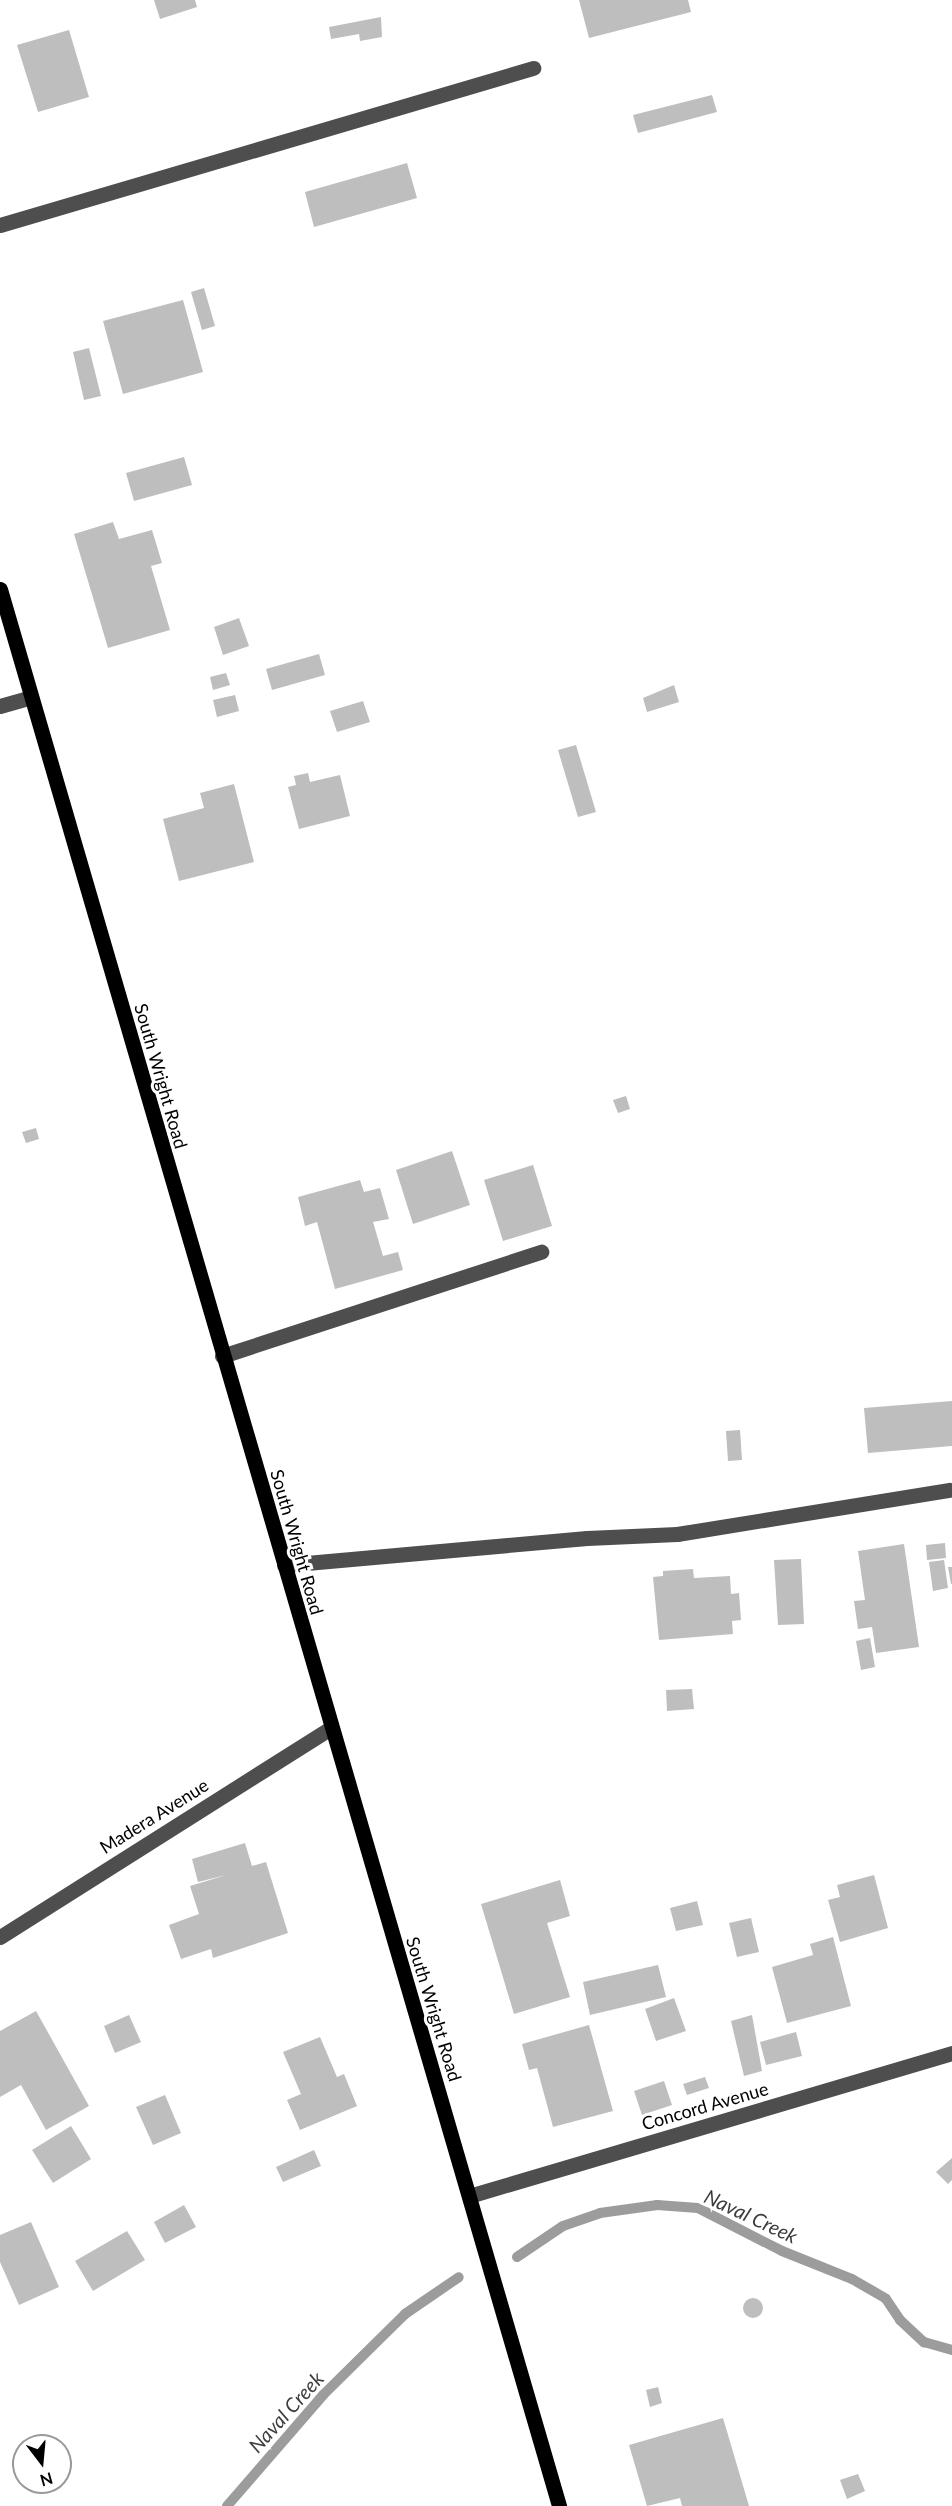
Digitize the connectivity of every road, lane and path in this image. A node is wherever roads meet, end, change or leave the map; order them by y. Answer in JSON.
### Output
{"nodes":[{"id":1,"x":533,"y":68,"type":"dead end"},
{"id":2,"x":0,"y":225,"type":"edge"},
{"id":3,"x":0,"y":589,"type":"edge"},
{"id":4,"x":31,"y":697,"type":"junction"},
{"id":5,"x":0,"y":706,"type":"edge"},
{"id":6,"x":541,"y":1252,"type":"dead end"},
{"id":7,"x":222,"y":1356,"type":"junction"},
{"id":8,"x":949,"y":1490,"type":"dead end"},
{"id":9,"x":284,"y":1565,"type":"junction"},
{"id":10,"x":330,"y":1728,"type":"junction"},
{"id":11,"x":0,"y":1937,"type":"edge"},
{"id":12,"x":952,"y":2053,"type":"edge"},
{"id":13,"x":469,"y":2196,"type":"junction"},
{"id":14,"x":559,"y":2506,"type":"edge"}],
"edges":[{"from":1,"to":2,"type":"street"},
{"from":3,"to":4,"type":"main road","name":"South Wright Road"},
{"from":4,"to":5,"type":"street"},
{"from":4,"to":7,"type":"main road","name":"South Wright Road"},
{"from":6,"to":7,"type":"street"},
{"from":7,"to":9,"type":"main road","name":"South Wright Road"},
{"from":8,"to":9,"type":"street"},
{"from":9,"to":10,"type":"main road","name":"South Wright Road"},
{"from":10,"to":11,"type":"street","name":"Madera Avenue"},
{"from":10,"to":13,"type":"main road","name":"South Wright Road"},
{"from":12,"to":13,"type":"street","name":"Concord Avenue"},
{"from":13,"to":14,"type":"main road","name":"South Wright Road"}]}
